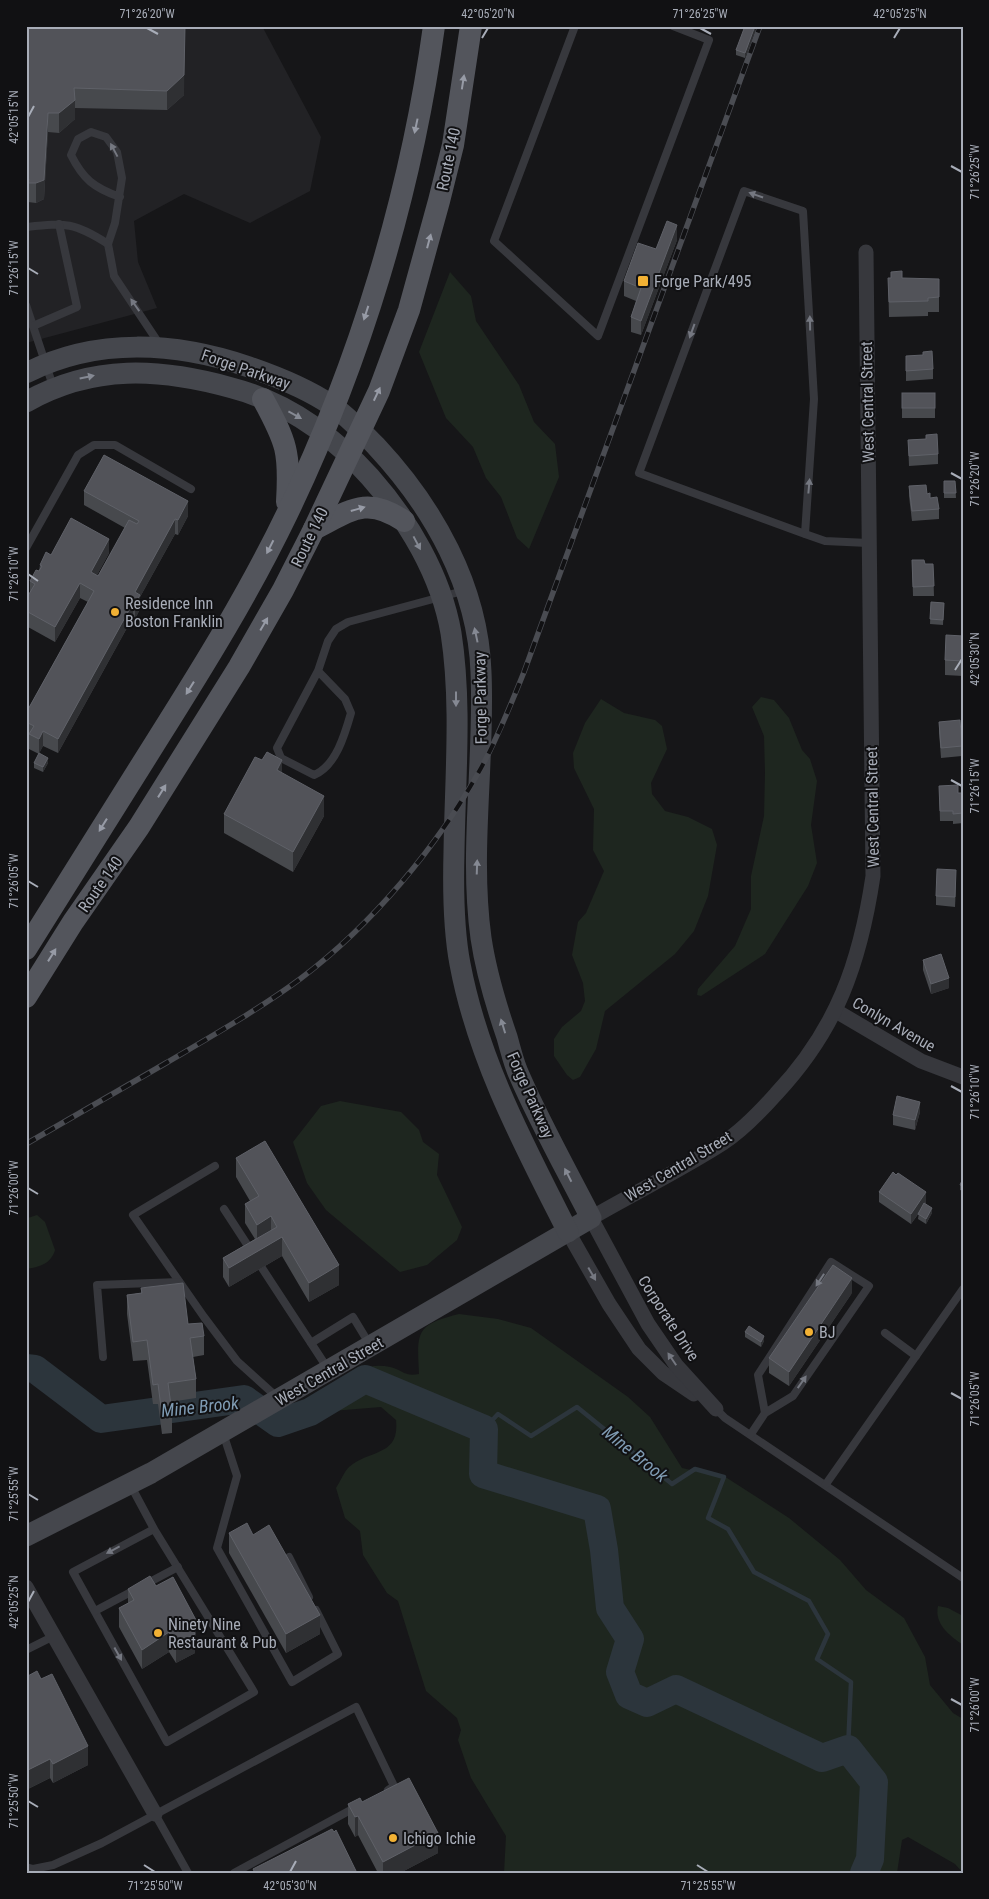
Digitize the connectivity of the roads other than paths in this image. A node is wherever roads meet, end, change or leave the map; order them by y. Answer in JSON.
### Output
{"nodes":[{"id":1,"x":434,"y":26,"type":"edge"},
{"id":2,"x":471,"y":26,"type":"edge"},
{"id":3,"x":575,"y":26,"type":"edge"},
{"id":4,"x":673,"y":26,"type":"edge"},
{"id":5,"x":120,"y":197,"type":"junction"},
{"id":6,"x":59,"y":224,"type":"junction"},
{"id":7,"x":26,"y":227,"type":"edge"},
{"id":8,"x":108,"y":244,"type":"junction"},
{"id":9,"x":866,"y":252,"type":"dead end"},
{"id":10,"x":26,"y":305,"type":"edge"},
{"id":11,"x":33,"y":326,"type":"junction"},
{"id":12,"x":161,"y":346,"type":"junction"},
{"id":13,"x":35,"y":368,"type":"edge"},
{"id":14,"x":54,"y":387,"type":"junction"},
{"id":15,"x":263,"y":399,"type":"junction"},
{"id":16,"x":26,"y":402,"type":"edge"},
{"id":17,"x":334,"y":407,"type":"junction"},
{"id":18,"x":360,"y":430,"type":"junction"},
{"id":19,"x":323,"y":433,"type":"junction"},
{"id":20,"x":348,"y":454,"type":"junction"},
{"id":21,"x":191,"y":489,"type":"dead end"},
{"id":22,"x":286,"y":516,"type":"junction"},
{"id":23,"x":404,"y":521,"type":"junction"},
{"id":24,"x":314,"y":529,"type":"junction"},
{"id":25,"x":805,"y":534,"type":"junction"},
{"id":26,"x":868,"y":543,"type":"junction"},
{"id":27,"x":27,"y":544,"type":"edge"},
{"id":28,"x":465,"y":591,"type":"junction"},
{"id":29,"x":441,"y":596,"type":"junction"},
{"id":30,"x":318,"y":671,"type":"junction"},
{"id":31,"x":26,"y":948,"type":"edge"},
{"id":32,"x":26,"y":997,"type":"edge"},
{"id":33,"x":836,"y":1011,"type":"junction"},
{"id":34,"x":963,"y":1077,"type":"edge"},
{"id":35,"x":215,"y":1166,"type":"dead end"},
{"id":36,"x":224,"y":1209,"type":"dead end"},
{"id":37,"x":590,"y":1218,"type":"junction"},
{"id":38,"x":568,"y":1232,"type":"junction"},
{"id":39,"x":256,"y":1258,"type":"edge"},
{"id":40,"x":262,"y":1268,"type":"dead end"},
{"id":41,"x":179,"y":1282,"type":"junction"},
{"id":42,"x":963,"y":1289,"type":"edge"},
{"id":43,"x":885,"y":1333,"type":"dead end"},
{"id":44,"x":311,"y":1343,"type":"junction"},
{"id":45,"x":371,"y":1346,"type":"junction"},
{"id":46,"x":916,"y":1356,"type":"junction"},
{"id":47,"x":103,"y":1357,"type":"dead end"},
{"id":48,"x":330,"y":1370,"type":"junction"},
{"id":49,"x":274,"y":1402,"type":"junction"},
{"id":50,"x":716,"y":1409,"type":"junction"},
{"id":51,"x":765,"y":1412,"type":"junction"},
{"id":52,"x":223,"y":1432,"type":"junction"},
{"id":53,"x":751,"y":1434,"type":"junction"},
{"id":54,"x":130,"y":1484,"type":"junction"},
{"id":55,"x":826,"y":1484,"type":"junction"},
{"id":56,"x":154,"y":1529,"type":"junction"},
{"id":57,"x":26,"y":1536,"type":"edge"},
{"id":58,"x":289,"y":1557,"type":"edge"},
{"id":59,"x":178,"y":1567,"type":"junction"},
{"id":60,"x":963,"y":1578,"type":"edge"},
{"id":61,"x":26,"y":1587,"type":"edge"},
{"id":62,"x":95,"y":1611,"type":"junction"},
{"id":63,"x":54,"y":1636,"type":"junction"},
{"id":64,"x":26,"y":1650,"type":"edge"},
{"id":65,"x":378,"y":1795,"type":"edge"},
{"id":66,"x":369,"y":1800,"type":"edge"},
{"id":67,"x":155,"y":1814,"type":"junction"},
{"id":68,"x":26,"y":1867,"type":"edge"},
{"id":69,"x":188,"y":1873,"type":"edge"},
{"id":70,"x":234,"y":1873,"type":"edge"}],
"edges":[{"from":1,"to":17,"type":"main road","name":"Route 140","one_way":true},
{"from":18,"to":2,"type":"main road","name":"Route 140","one_way":true},
{"from":3,"to":4,"type":"lane"},
{"from":5,"to":5,"type":"lane","one_way":true},
{"from":5,"to":8,"type":"lane"},
{"from":6,"to":7,"type":"lane"},
{"from":6,"to":8,"type":"lane"},
{"from":6,"to":11,"type":"lane"},
{"from":12,"to":8,"type":"lane","one_way":true},
{"from":9,"to":26,"type":"street","name":"West Central Street"},
{"from":10,"to":11,"type":"lane"},
{"from":11,"to":13,"type":"lane"},
{"from":12,"to":13,"type":"street","name":"Forge Parkway"},
{"from":12,"to":17,"type":"street","name":"Forge Parkway"},
{"from":13,"to":14,"type":"lane"},
{"from":14,"to":15,"type":"street","name":"Forge Parkway","one_way":true},
{"from":14,"to":16,"type":"street","name":"Forge Parkway"},
{"from":15,"to":19,"type":"street","name":"Forge Parkway","one_way":true},
{"from":15,"to":22,"type":"main road"},
{"from":17,"to":18,"type":"street","name":"Forge Parkway"},
{"from":17,"to":19,"type":"main road","name":"Route 140"},
{"from":18,"to":20,"type":"main road","name":"Route 140"},
{"from":18,"to":28,"type":"street","name":"Forge Parkway"},
{"from":19,"to":20,"type":"street","name":"Forge Parkway"},
{"from":19,"to":22,"type":"main road","name":"Route 140"},
{"from":20,"to":23,"type":"street","name":"Forge Parkway"},
{"from":20,"to":24,"type":"main road","name":"Route 140"},
{"from":21,"to":27,"type":"lane"},
{"from":22,"to":31,"type":"main road","name":"Route 140","one_way":true},
{"from":24,"to":23,"type":"main road","one_way":true},
{"from":23,"to":29,"type":"street","name":"Forge Parkway","one_way":true},
{"from":32,"to":24,"type":"main road","name":"Route 140","one_way":true},
{"from":25,"to":25,"type":"lane","one_way":true},
{"from":25,"to":26,"type":"lane"},
{"from":26,"to":33,"type":"street","name":"West Central Street"},
{"from":28,"to":29,"type":"lane"},
{"from":37,"to":28,"type":"street","name":"Forge Parkway","one_way":true},
{"from":29,"to":30,"type":"lane"},
{"from":29,"to":38,"type":"street","name":"Forge Parkway","one_way":true},
{"from":30,"to":30,"type":"lane"},
{"from":33,"to":34,"type":"street","name":"Conlyn Avenue"},
{"from":33,"to":37,"type":"street","name":"West Central Street"},
{"from":35,"to":41,"type":"lane"},
{"from":36,"to":39,"type":"lane"},
{"from":37,"to":38,"type":"street","name":"West Central Street"},
{"from":50,"to":37,"type":"street","name":"Corporate Drive","one_way":true},
{"from":38,"to":45,"type":"street","name":"West Central Street"},
{"from":38,"to":50,"type":"street","name":"Corporate Drive","one_way":true},
{"from":40,"to":44,"type":"lane"},
{"from":41,"to":47,"type":"lane"},
{"from":41,"to":49,"type":"lane"},
{"from":42,"to":46,"type":"lane"},
{"from":43,"to":46,"type":"lane"},
{"from":44,"to":45,"type":"lane"},
{"from":44,"to":48,"type":"lane"},
{"from":45,"to":48,"type":"street","name":"West Central Street"},
{"from":46,"to":55,"type":"lane"},
{"from":48,"to":49,"type":"street","name":"West Central Street"},
{"from":49,"to":52,"type":"street","name":"West Central Street"},
{"from":50,"to":53,"type":"lane"},
{"from":51,"to":51,"type":"lane","one_way":true},
{"from":51,"to":53,"type":"lane"},
{"from":52,"to":54,"type":"street","name":"West Central Street"},
{"from":52,"to":58,"type":"lane"},
{"from":53,"to":55,"type":"lane"},
{"from":54,"to":56,"type":"lane"},
{"from":54,"to":57,"type":"street","name":"West Central Street"},
{"from":55,"to":60,"type":"lane"},
{"from":56,"to":59,"type":"lane"},
{"from":56,"to":62,"type":"lane","one_way":true},
{"from":59,"to":62,"type":"lane"},
{"from":62,"to":59,"type":"lane","one_way":true},
{"from":61,"to":63,"type":"street"},
{"from":63,"to":64,"type":"lane"},
{"from":63,"to":67,"type":"street"},
{"from":65,"to":67,"type":"lane"},
{"from":66,"to":70,"type":"lane"},
{"from":67,"to":68,"type":"lane"},
{"from":67,"to":69,"type":"lane"}]}
